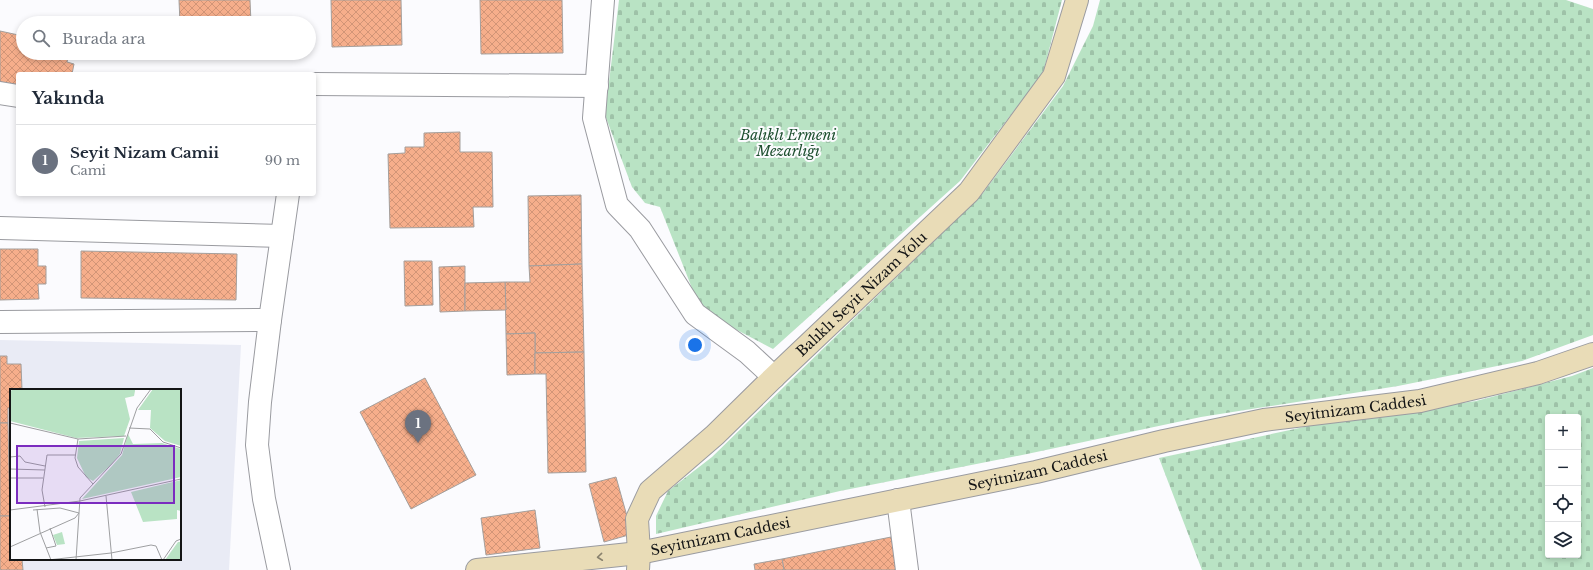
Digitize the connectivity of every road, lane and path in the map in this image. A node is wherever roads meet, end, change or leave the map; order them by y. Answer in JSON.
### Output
{"nodes":[{"id":1,"x":603,"y":0,"type":"edge"},
{"id":2,"x":1077,"y":0,"type":"edge"},
{"id":3,"x":316,"y":84,"type":"edge"},
{"id":4,"x":597,"y":86,"type":"junction"},
{"id":5,"x":0,"y":93,"type":"edge"},
{"id":6,"x":16,"y":96,"type":"edge"},
{"id":7,"x":285,"y":196,"type":"edge"},
{"id":8,"x":0,"y":228,"type":"edge"},
{"id":9,"x":282,"y":236,"type":"junction"},
{"id":10,"x":270,"y":320,"type":"junction"},
{"id":11,"x":0,"y":322,"type":"edge"},
{"id":12,"x":1593,"y":354,"type":"edge"},
{"id":13,"x":774,"y":377,"type":"junction"},
{"id":14,"x":898,"y":500,"type":"junction"},
{"id":15,"x":638,"y":561,"type":"edge"},
{"id":16,"x":279,"y":570,"type":"edge"},
{"id":17,"x":478,"y":570,"type":"edge"},
{"id":18,"x":907,"y":570,"type":"edge"}],
"edges":[{"from":1,"to":4,"type":"street"},
{"from":2,"to":13,"type":"main road","name":"Balıklı Seyit Nizam Yolu"},
{"from":3,"to":4,"type":"street"},
{"from":4,"to":13,"type":"street"},
{"from":5,"to":6,"type":"street"},
{"from":7,"to":9,"type":"street"},
{"from":8,"to":9,"type":"street"},
{"from":9,"to":10,"type":"street"},
{"from":10,"to":11,"type":"street"},
{"from":10,"to":16,"type":"street"},
{"from":12,"to":14,"type":"main road","name":"Seyitnizam Caddesi"},
{"from":13,"to":15,"type":"main road","name":"Balıklı Seyit Nizam Yolu"},
{"from":14,"to":15,"type":"main road","name":"Seyitnizam Caddesi"},
{"from":14,"to":18,"type":"street"},
{"from":15,"to":17,"type":"main road","name":"Seyitnizam Caddesi","one_way":true}]}
